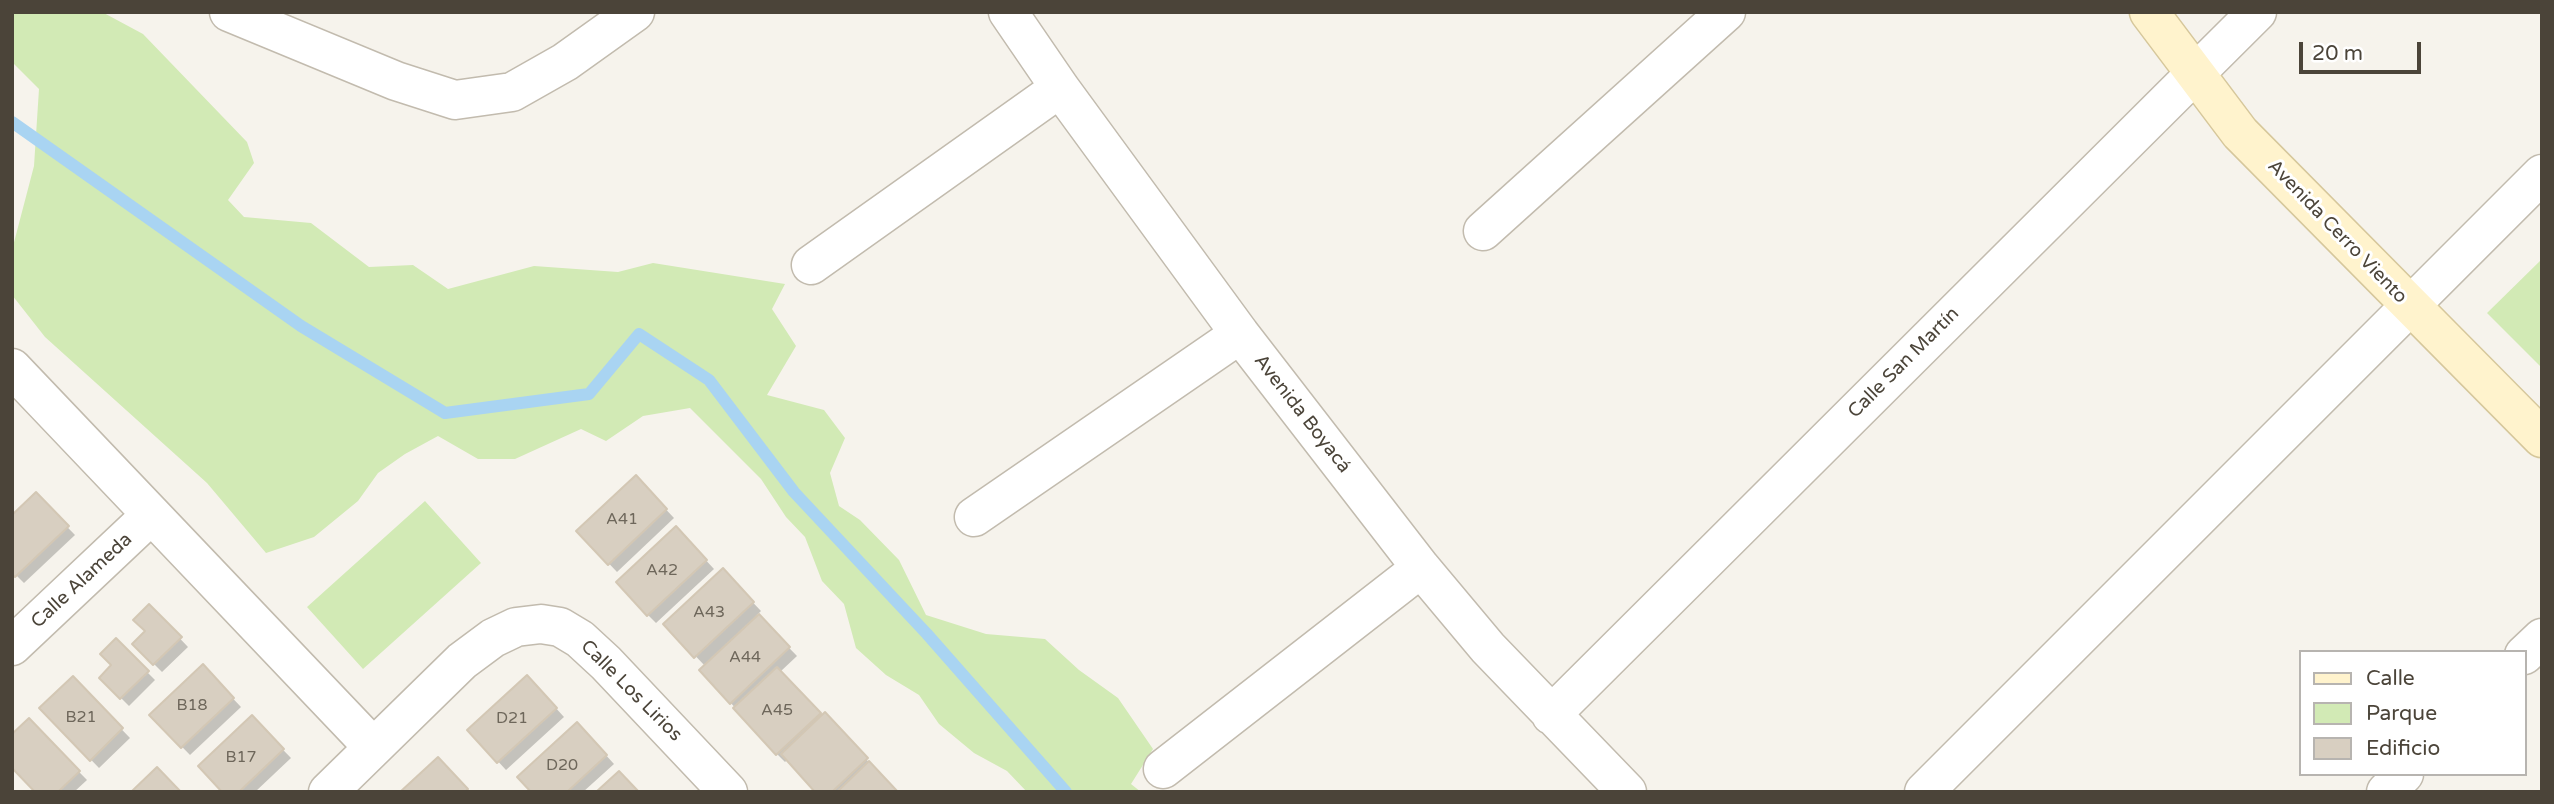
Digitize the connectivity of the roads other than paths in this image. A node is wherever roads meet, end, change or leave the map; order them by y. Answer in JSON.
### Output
{"nodes":[{"id":1,"x":229,"y":12,"type":"edge"},
{"id":2,"x":635,"y":12,"type":"edge"},
{"id":3,"x":1008,"y":12,"type":"edge"},
{"id":4,"x":1726,"y":12,"type":"edge"},
{"id":5,"x":2148,"y":12,"type":"edge"},
{"id":6,"x":2257,"y":12,"type":"edge"},
{"id":7,"x":2195,"y":74,"type":"junction"},
{"id":8,"x":1060,"y":88,"type":"junction"},
{"id":9,"x":2542,"y":174,"type":"edge"},
{"id":10,"x":1483,"y":231,"type":"dead end"},
{"id":11,"x":811,"y":265,"type":"dead end"},
{"id":12,"x":2410,"y":307,"type":"junction"},
{"id":13,"x":1240,"y":334,"type":"junction"},
{"id":14,"x":12,"y":368,"type":"edge"},
{"id":15,"x":2542,"y":438,"type":"edge"},
{"id":16,"x":151,"y":515,"type":"junction"},
{"id":17,"x":974,"y":517,"type":"dead end"},
{"id":18,"x":1422,"y":568,"type":"junction"},
{"id":19,"x":2542,"y":638,"type":"edge"},
{"id":20,"x":12,"y":646,"type":"edge"},
{"id":21,"x":2526,"y":653,"type":"edge"},
{"id":22,"x":1551,"y":715,"type":"junction"},
{"id":23,"x":373,"y":747,"type":"junction"},
{"id":24,"x":1163,"y":769,"type":"dead end"},
{"id":25,"x":2402,"y":776,"type":"edge"},
{"id":26,"x":328,"y":792,"type":"edge"},
{"id":27,"x":728,"y":792,"type":"edge"},
{"id":28,"x":1627,"y":792,"type":"edge"},
{"id":29,"x":1924,"y":792,"type":"edge"},
{"id":30,"x":2386,"y":792,"type":"edge"}],
"edges":[{"from":1,"to":2,"type":"street"},
{"from":3,"to":8,"type":"street","name":"Avenida Boyacá"},
{"from":4,"to":10,"type":"street"},
{"from":5,"to":7,"type":"street","name":"Avenida Cerro Viento"},
{"from":6,"to":7,"type":"street","name":"Calle San Martín"},
{"from":7,"to":12,"type":"street","name":"Avenida Cerro Viento"},
{"from":7,"to":22,"type":"street","name":"Calle San Martín"},
{"from":8,"to":11,"type":"street"},
{"from":8,"to":13,"type":"street","name":"Avenida Boyacá"},
{"from":9,"to":12,"type":"street"},
{"from":12,"to":15,"type":"street","name":"Avenida Cerro Viento"},
{"from":12,"to":29,"type":"street"},
{"from":13,"to":17,"type":"street"},
{"from":13,"to":18,"type":"street","name":"Avenida Boyacá"},
{"from":14,"to":16,"type":"street"},
{"from":16,"to":20,"type":"street","name":"Calle Alameda"},
{"from":16,"to":23,"type":"street"},
{"from":18,"to":22,"type":"street","name":"Avenida Boyacá"},
{"from":18,"to":24,"type":"street"},
{"from":19,"to":21,"type":"street"},
{"from":22,"to":28,"type":"street","name":"Avenida Boyacá"},
{"from":23,"to":26,"type":"street","name":"Calle Los Lirios"},
{"from":23,"to":27,"type":"street","name":"Calle Los Lirios"},
{"from":25,"to":30,"type":"street"}]}
